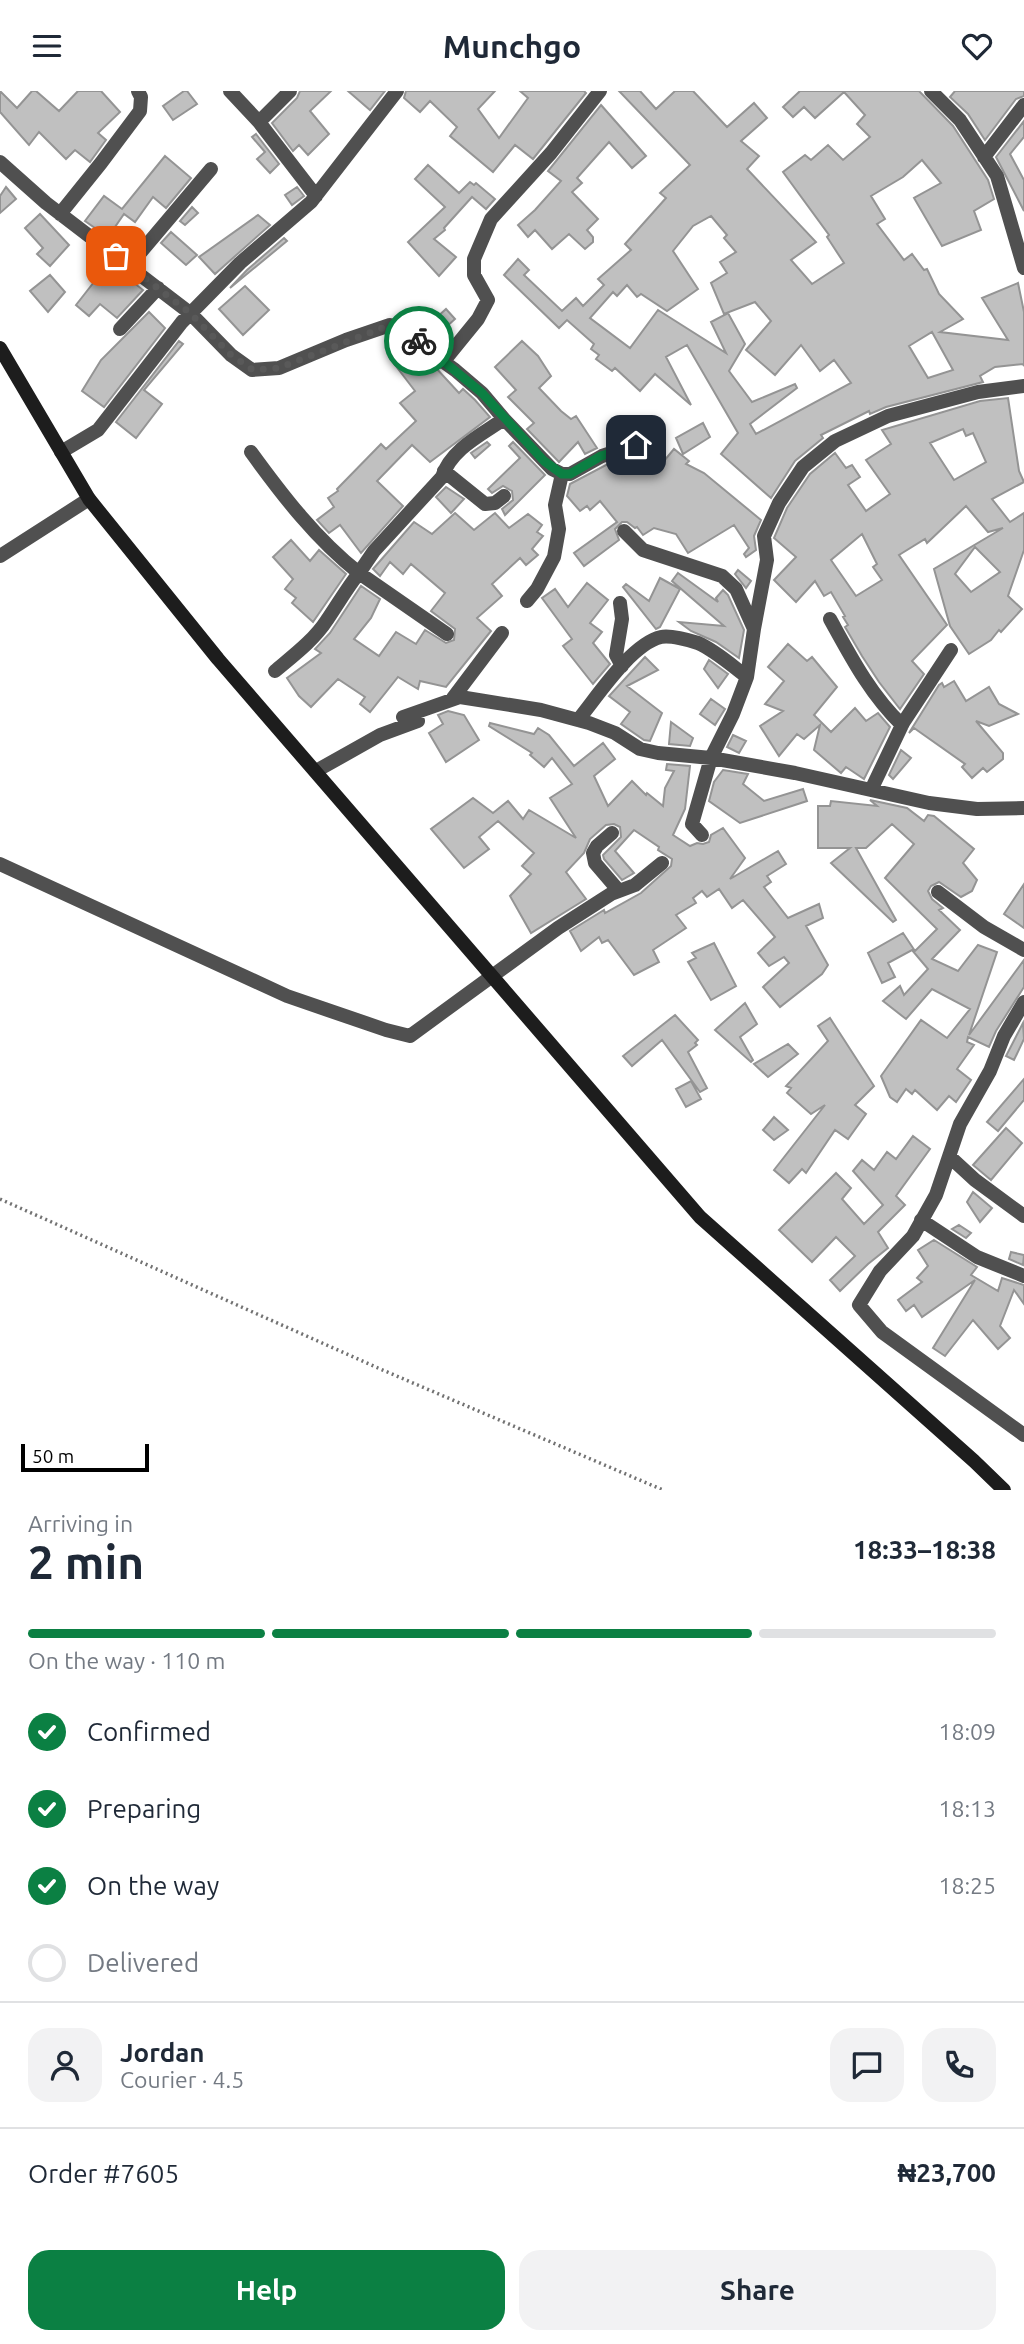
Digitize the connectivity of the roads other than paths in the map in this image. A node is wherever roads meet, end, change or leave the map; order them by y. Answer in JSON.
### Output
{"nodes":[{"id":1,"x":138,"y":91,"type":"edge"},
{"id":2,"x":230,"y":91,"type":"edge"},
{"id":3,"x":290,"y":91,"type":"edge"},
{"id":4,"x":397,"y":91,"type":"edge"},
{"id":5,"x":931,"y":91,"type":"edge"},
{"id":6,"x":599,"y":92,"type":"edge"},
{"id":7,"x":1024,"y":105,"type":"edge"},
{"id":8,"x":259,"y":122,"type":"junction"},
{"id":9,"x":984,"y":157,"type":"junction"},
{"id":10,"x":0,"y":162,"type":"edge"},
{"id":11,"x":211,"y":169,"type":"dead end"},
{"id":12,"x":316,"y":196,"type":"junction"},
{"id":13,"x":60,"y":213,"type":"junction"},
{"id":14,"x":129,"y":266,"type":"junction"},
{"id":15,"x":1024,"y":268,"type":"edge"},
{"id":16,"x":158,"y":288,"type":"junction"},
{"id":17,"x":190,"y":313,"type":"junction"},
{"id":18,"x":120,"y":329,"type":"dead end"},
{"id":19,"x":0,"y":348,"type":"edge"},
{"id":20,"x":443,"y":362,"type":"junction"},
{"id":21,"x":1024,"y":386,"type":"edge"},
{"id":22,"x":504,"y":419,"type":"junction"},
{"id":23,"x":636,"y":445,"type":"dead end"},
{"id":24,"x":61,"y":452,"type":"junction"},
{"id":25,"x":251,"y":452,"type":"dead end"},
{"id":26,"x":444,"y":471,"type":"junction"},
{"id":27,"x":562,"y":474,"type":"junction"},
{"id":28,"x":504,"y":496,"type":"dead end"},
{"id":29,"x":89,"y":499,"type":"junction"},
{"id":30,"x":624,"y":531,"type":"dead end"},
{"id":31,"x":0,"y":556,"type":"edge"},
{"id":32,"x":359,"y":573,"type":"junction"},
{"id":33,"x":527,"y":601,"type":"dead end"},
{"id":34,"x":620,"y":603,"type":"dead end"},
{"id":35,"x":830,"y":619,"type":"dead end"},
{"id":36,"x":754,"y":629,"type":"junction"},
{"id":37,"x":502,"y":633,"type":"dead end"},
{"id":38,"x":447,"y":634,"type":"dead end"},
{"id":39,"x":951,"y":650,"type":"dead end"},
{"id":40,"x":622,"y":666,"type":"junction"},
{"id":41,"x":275,"y":671,"type":"dead end"},
{"id":42,"x":747,"y":677,"type":"junction"},
{"id":43,"x":453,"y":698,"type":"junction"},
{"id":44,"x":432,"y":716,"type":"dead end"},
{"id":45,"x":403,"y":717,"type":"dead end"},
{"id":46,"x":578,"y":720,"type":"junction"},
{"id":47,"x":902,"y":725,"type":"junction"},
{"id":48,"x":711,"y":758,"type":"junction"},
{"id":49,"x":316,"y":771,"type":"junction"},
{"id":50,"x":872,"y":789,"type":"junction"},
{"id":51,"x":1024,"y":809,"type":"edge"},
{"id":52,"x":612,"y":833,"type":"dead end"},
{"id":53,"x":702,"y":835,"type":"dead end"},
{"id":54,"x":663,"y":863,"type":"dead end"},
{"id":55,"x":0,"y":864,"type":"edge"},
{"id":56,"x":620,"y":891,"type":"junction"},
{"id":57,"x":937,"y":892,"type":"dead end"},
{"id":58,"x":1024,"y":950,"type":"edge"},
{"id":59,"x":492,"y":976,"type":"junction"},
{"id":60,"x":1022,"y":1011,"type":"edge"},
{"id":61,"x":950,"y":1157,"type":"junction"},
{"id":62,"x":1024,"y":1216,"type":"edge"},
{"id":63,"x":921,"y":1220,"type":"junction"},
{"id":64,"x":1024,"y":1276,"type":"edge"},
{"id":65,"x":1024,"y":1435,"type":"edge"},
{"id":66,"x":1004,"y":1490,"type":"edge"}],
"edges":[{"from":1,"to":13,"type":"street"},
{"from":2,"to":8,"type":"street"},
{"from":3,"to":8,"type":"street"},
{"from":4,"to":12,"type":"street"},
{"from":5,"to":9,"type":"street"},
{"from":6,"to":20,"type":"street"},
{"from":7,"to":9,"type":"street"},
{"from":8,"to":12,"type":"street"},
{"from":9,"to":15,"type":"street"},
{"from":10,"to":13,"type":"street"},
{"from":11,"to":14,"type":"street"},
{"from":12,"to":17,"type":"street"},
{"from":13,"to":14,"type":"street"},
{"from":14,"to":16,"type":"street"},
{"from":16,"to":17,"type":"street"},
{"from":16,"to":18,"type":"street"},
{"from":17,"to":20,"type":"street"},
{"from":17,"to":24,"type":"street"},
{"from":19,"to":24,"type":"street"},
{"from":20,"to":22,"type":"street"},
{"from":21,"to":36,"type":"street"},
{"from":22,"to":26,"type":"street"},
{"from":22,"to":27,"type":"street"},
{"from":23,"to":27,"type":"street"},
{"from":24,"to":29,"type":"street"},
{"from":25,"to":32,"type":"street"},
{"from":26,"to":28,"type":"street"},
{"from":26,"to":32,"type":"street"},
{"from":27,"to":33,"type":"street"},
{"from":29,"to":31,"type":"street"},
{"from":29,"to":49,"type":"street"},
{"from":30,"to":36,"type":"street"},
{"from":32,"to":38,"type":"street"},
{"from":32,"to":41,"type":"street"},
{"from":34,"to":40,"type":"street"},
{"from":35,"to":47,"type":"street"},
{"from":36,"to":42,"type":"street"},
{"from":37,"to":43,"type":"street"},
{"from":39,"to":47,"type":"street"},
{"from":40,"to":42,"type":"street"},
{"from":40,"to":46,"type":"street"},
{"from":42,"to":48,"type":"street"},
{"from":43,"to":45,"type":"street"},
{"from":43,"to":46,"type":"street"},
{"from":44,"to":49,"type":"street"},
{"from":46,"to":48,"type":"street"},
{"from":47,"to":50,"type":"street"},
{"from":48,"to":50,"type":"street"},
{"from":48,"to":53,"type":"street"},
{"from":49,"to":59,"type":"street"},
{"from":50,"to":51,"type":"street"},
{"from":52,"to":56,"type":"street"},
{"from":54,"to":56,"type":"street"},
{"from":55,"to":59,"type":"street"},
{"from":56,"to":59,"type":"street"},
{"from":57,"to":58,"type":"street"},
{"from":59,"to":66,"type":"street"},
{"from":60,"to":61,"type":"street"},
{"from":61,"to":62,"type":"street"},
{"from":61,"to":63,"type":"street"},
{"from":63,"to":64,"type":"street"},
{"from":63,"to":65,"type":"street"}]}
